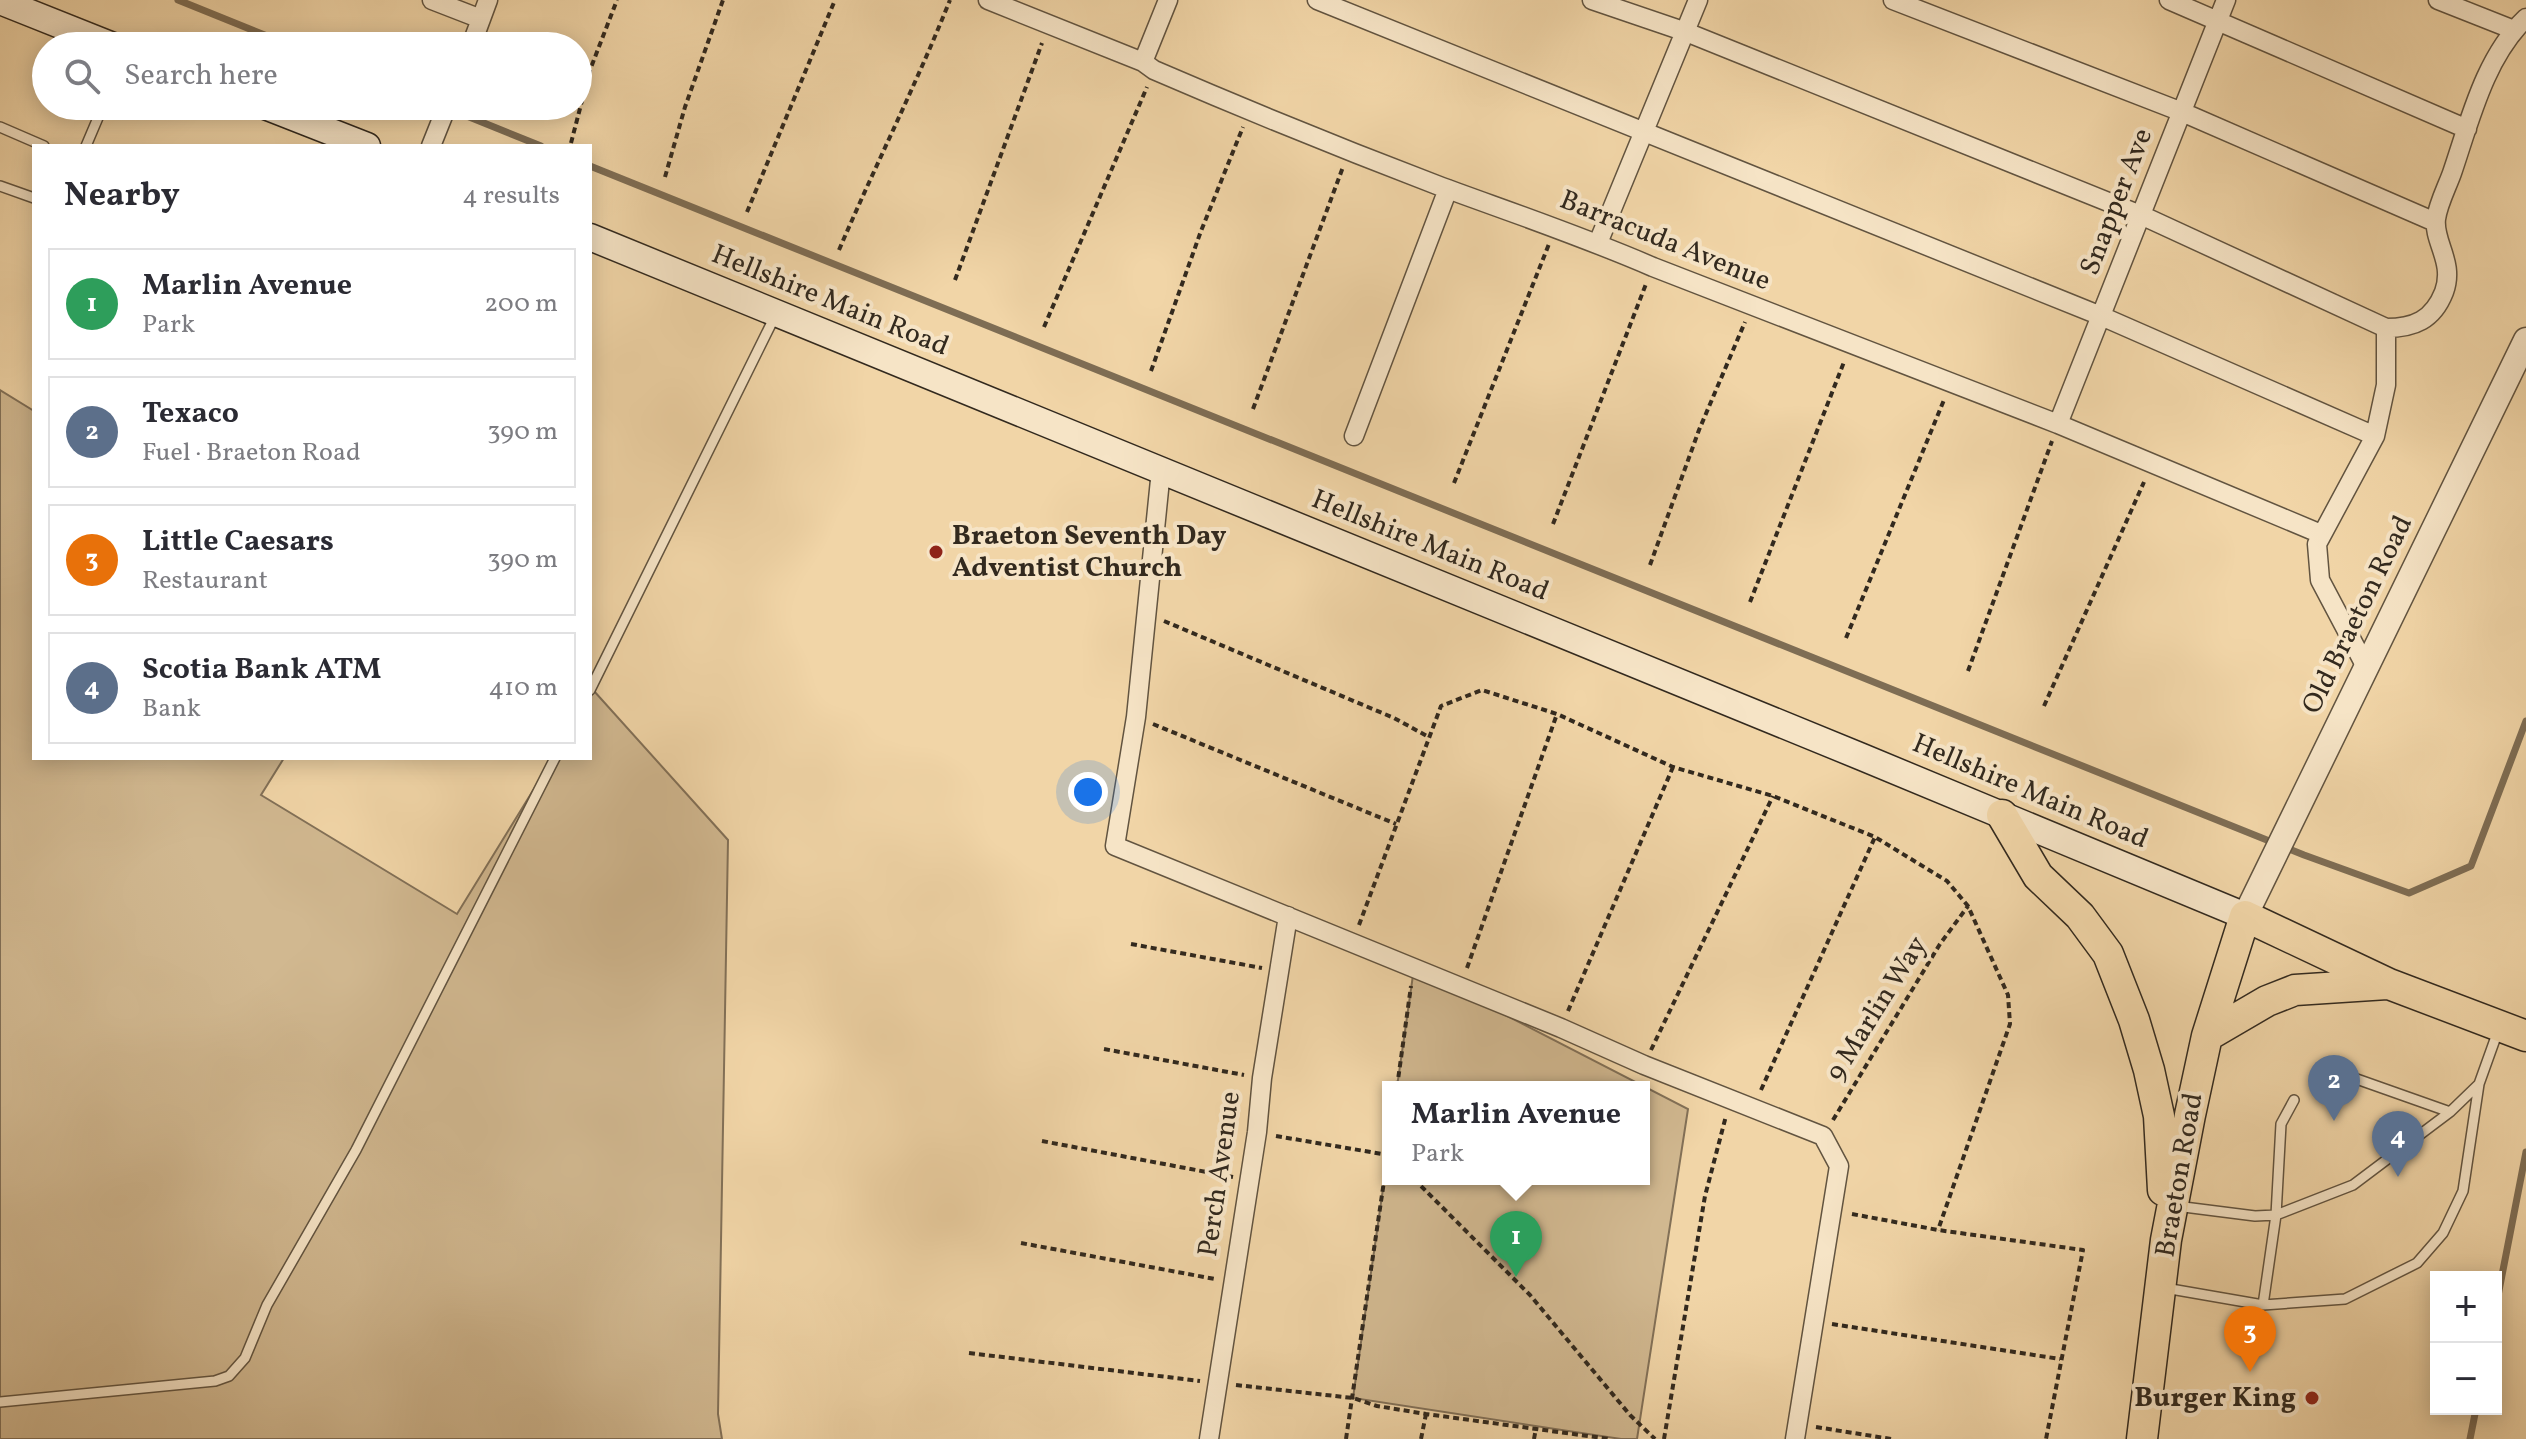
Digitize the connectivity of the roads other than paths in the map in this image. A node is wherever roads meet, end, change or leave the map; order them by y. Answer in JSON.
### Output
{"nodes":[{"id":1,"x":432,"y":0,"type":"edge"},
{"id":2,"x":488,"y":0,"type":"edge"},
{"id":3,"x":988,"y":0,"type":"edge"},
{"id":4,"x":1168,"y":0,"type":"edge"},
{"id":5,"x":1317,"y":0,"type":"edge"},
{"id":6,"x":1592,"y":0,"type":"edge"},
{"id":7,"x":1698,"y":0,"type":"edge"},
{"id":8,"x":1893,"y":0,"type":"edge"},
{"id":9,"x":2169,"y":0,"type":"edge"},
{"id":10,"x":2226,"y":0,"type":"edge"},
{"id":11,"x":2438,"y":0,"type":"edge"},
{"id":12,"x":0,"y":1,"type":"edge"},
{"id":13,"x":481,"y":19,"type":"junction"},
{"id":14,"x":2219,"y":20,"type":"junction"},
{"id":15,"x":2520,"y":24,"type":"edge"},
{"id":16,"x":78,"y":32,"type":"edge"},
{"id":17,"x":476,"y":32,"type":"edge"},
{"id":18,"x":1686,"y":32,"type":"junction"},
{"id":19,"x":1148,"y":66,"type":"junction"},
{"id":20,"x":2182,"y":112,"type":"junction"},
{"id":21,"x":97,"y":120,"type":"edge"},
{"id":22,"x":301,"y":120,"type":"edge"},
{"id":23,"x":441,"y":120,"type":"edge"},
{"id":24,"x":0,"y":127,"type":"edge"},
{"id":25,"x":2467,"y":129,"type":"junction"},
{"id":26,"x":1644,"y":134,"type":"junction"},
{"id":27,"x":39,"y":144,"type":"edge"},
{"id":28,"x":87,"y":144,"type":"edge"},
{"id":29,"x":362,"y":144,"type":"edge"},
{"id":30,"x":431,"y":144,"type":"edge"},
{"id":31,"x":0,"y":186,"type":"edge"},
{"id":32,"x":1448,"y":189,"type":"junction"},
{"id":33,"x":32,"y":197,"type":"edge"},
{"id":34,"x":2143,"y":216,"type":"junction"},
{"id":35,"x":2435,"y":222,"type":"junction"},
{"id":36,"x":592,"y":238,"type":"edge"},
{"id":37,"x":1598,"y":243,"type":"junction"},
{"id":38,"x":776,"y":314,"type":"junction"},
{"id":39,"x":2101,"y":316,"type":"junction"},
{"id":40,"x":2386,"y":328,"type":"junction"},
{"id":41,"x":2526,"y":340,"type":"edge"},
{"id":42,"x":2058,"y":424,"type":"junction"},
{"id":43,"x":1354,"y":436,"type":"dead end"},
{"id":44,"x":2375,"y":436,"type":"junction"},
{"id":45,"x":1161,"y":470,"type":"junction"},
{"id":46,"x":2321,"y":534,"type":"junction"},
{"id":47,"x":2366,"y":667,"type":"junction"},
{"id":48,"x":592,"y":686,"type":"edge"},
{"id":49,"x":554,"y":760,"type":"edge"},
{"id":50,"x":2002,"y":815,"type":"junction"},
{"id":51,"x":1288,"y":916,"type":"junction"},
{"id":52,"x":2245,"y":916,"type":"junction"},
{"id":53,"x":2389,"y":984,"type":"junction"},
{"id":54,"x":2513,"y":1032,"type":"edge"},
{"id":55,"x":2207,"y":1036,"type":"junction"},
{"id":56,"x":2327,"y":1077,"type":"dead end"},
{"id":57,"x":2479,"y":1084,"type":"junction"},
{"id":58,"x":2294,"y":1100,"type":"dead end"},
{"id":59,"x":2450,"y":1112,"type":"junction"},
{"id":60,"x":2172,"y":1205,"type":"junction"},
{"id":61,"x":2276,"y":1215,"type":"junction"},
{"id":62,"x":2166,"y":1240,"type":"junction"},
{"id":63,"x":2161,"y":1287,"type":"junction"},
{"id":64,"x":2263,"y":1305,"type":"junction"},
{"id":65,"x":0,"y":1402,"type":"edge"},
{"id":66,"x":1796,"y":1432,"type":"edge"},
{"id":67,"x":1209,"y":1439,"type":"edge"},
{"id":68,"x":2142,"y":1439,"type":"edge"}],
"edges":[{"from":1,"to":13,"type":"street"},
{"from":2,"to":13,"type":"street"},
{"from":3,"to":19,"type":"street","name":"Barracuda Avenue"},
{"from":4,"to":19,"type":"street"},
{"from":5,"to":26,"type":"street"},
{"from":6,"to":18,"type":"street"},
{"from":7,"to":18,"type":"street"},
{"from":8,"to":20,"type":"street"},
{"from":9,"to":14,"type":"street"},
{"from":10,"to":14,"type":"street","name":"Snapper Ave"},
{"from":11,"to":15,"type":"street"},
{"from":12,"to":16,"type":"main road"},
{"from":13,"to":17,"type":"street"},
{"from":14,"to":20,"type":"street","name":"Snapper Ave"},
{"from":14,"to":25,"type":"street"},
{"from":15,"to":25,"type":"street"},
{"from":18,"to":26,"type":"street"},
{"from":18,"to":34,"type":"street"},
{"from":19,"to":32,"type":"street","name":"Barracuda Avenue"},
{"from":20,"to":34,"type":"street","name":"Snapper Ave"},
{"from":20,"to":35,"type":"street"},
{"from":21,"to":28,"type":"lane"},
{"from":22,"to":29,"type":"main road"},
{"from":23,"to":30,"type":"street"},
{"from":24,"to":27,"type":"lane"},
{"from":25,"to":35,"type":"street"},
{"from":26,"to":37,"type":"street"},
{"from":26,"to":39,"type":"street"},
{"from":31,"to":33,"type":"lane"},
{"from":32,"to":37,"type":"street","name":"Barracuda Avenue"},
{"from":32,"to":43,"type":"street"},
{"from":34,"to":39,"type":"street","name":"Snapper Ave"},
{"from":34,"to":40,"type":"street"},
{"from":35,"to":40,"type":"street"},
{"from":36,"to":38,"type":"main road","name":"Hellshire Main Road"},
{"from":37,"to":42,"type":"street","name":"Barracuda Avenue"},
{"from":38,"to":45,"type":"main road","name":"Hellshire Main Road"},
{"from":38,"to":48,"type":"lane"},
{"from":39,"to":42,"type":"street","name":"Snapper Ave"},
{"from":39,"to":44,"type":"street"},
{"from":40,"to":44,"type":"street"},
{"from":41,"to":47,"type":"street","name":"Old Braeton Road"},
{"from":42,"to":46,"type":"street","name":"Barracuda Avenue"},
{"from":44,"to":46,"type":"street"},
{"from":45,"to":50,"type":"main road","name":"Hellshire Main Road"},
{"from":45,"to":51,"type":"street"},
{"from":46,"to":47,"type":"street"},
{"from":47,"to":52,"type":"street","name":"Old Braeton Road"},
{"from":49,"to":65,"type":"lane"},
{"from":50,"to":52,"type":"main road","name":"Hellshire Main Road"},
{"from":50,"to":62,"type":"main road"},
{"from":51,"to":66,"type":"street"},
{"from":51,"to":67,"type":"street","name":"Perch Avenue"},
{"from":52,"to":53,"type":"main road"},
{"from":52,"to":55,"type":"main road","name":"Braeton Road"},
{"from":53,"to":54,"type":"main road"},
{"from":53,"to":55,"type":"main road"},
{"from":54,"to":57,"type":"lane"},
{"from":55,"to":60,"type":"main road","name":"Braeton Road"},
{"from":56,"to":59,"type":"lane"},
{"from":57,"to":59,"type":"lane"},
{"from":57,"to":64,"type":"lane"},
{"from":58,"to":61,"type":"lane"},
{"from":59,"to":61,"type":"lane"},
{"from":60,"to":61,"type":"lane"},
{"from":60,"to":62,"type":"main road","name":"Braeton Road"},
{"from":61,"to":64,"type":"lane"},
{"from":62,"to":63,"type":"main road","name":"Braeton Road"},
{"from":63,"to":64,"type":"lane"},
{"from":63,"to":68,"type":"main road","name":"Braeton Road"}]}
